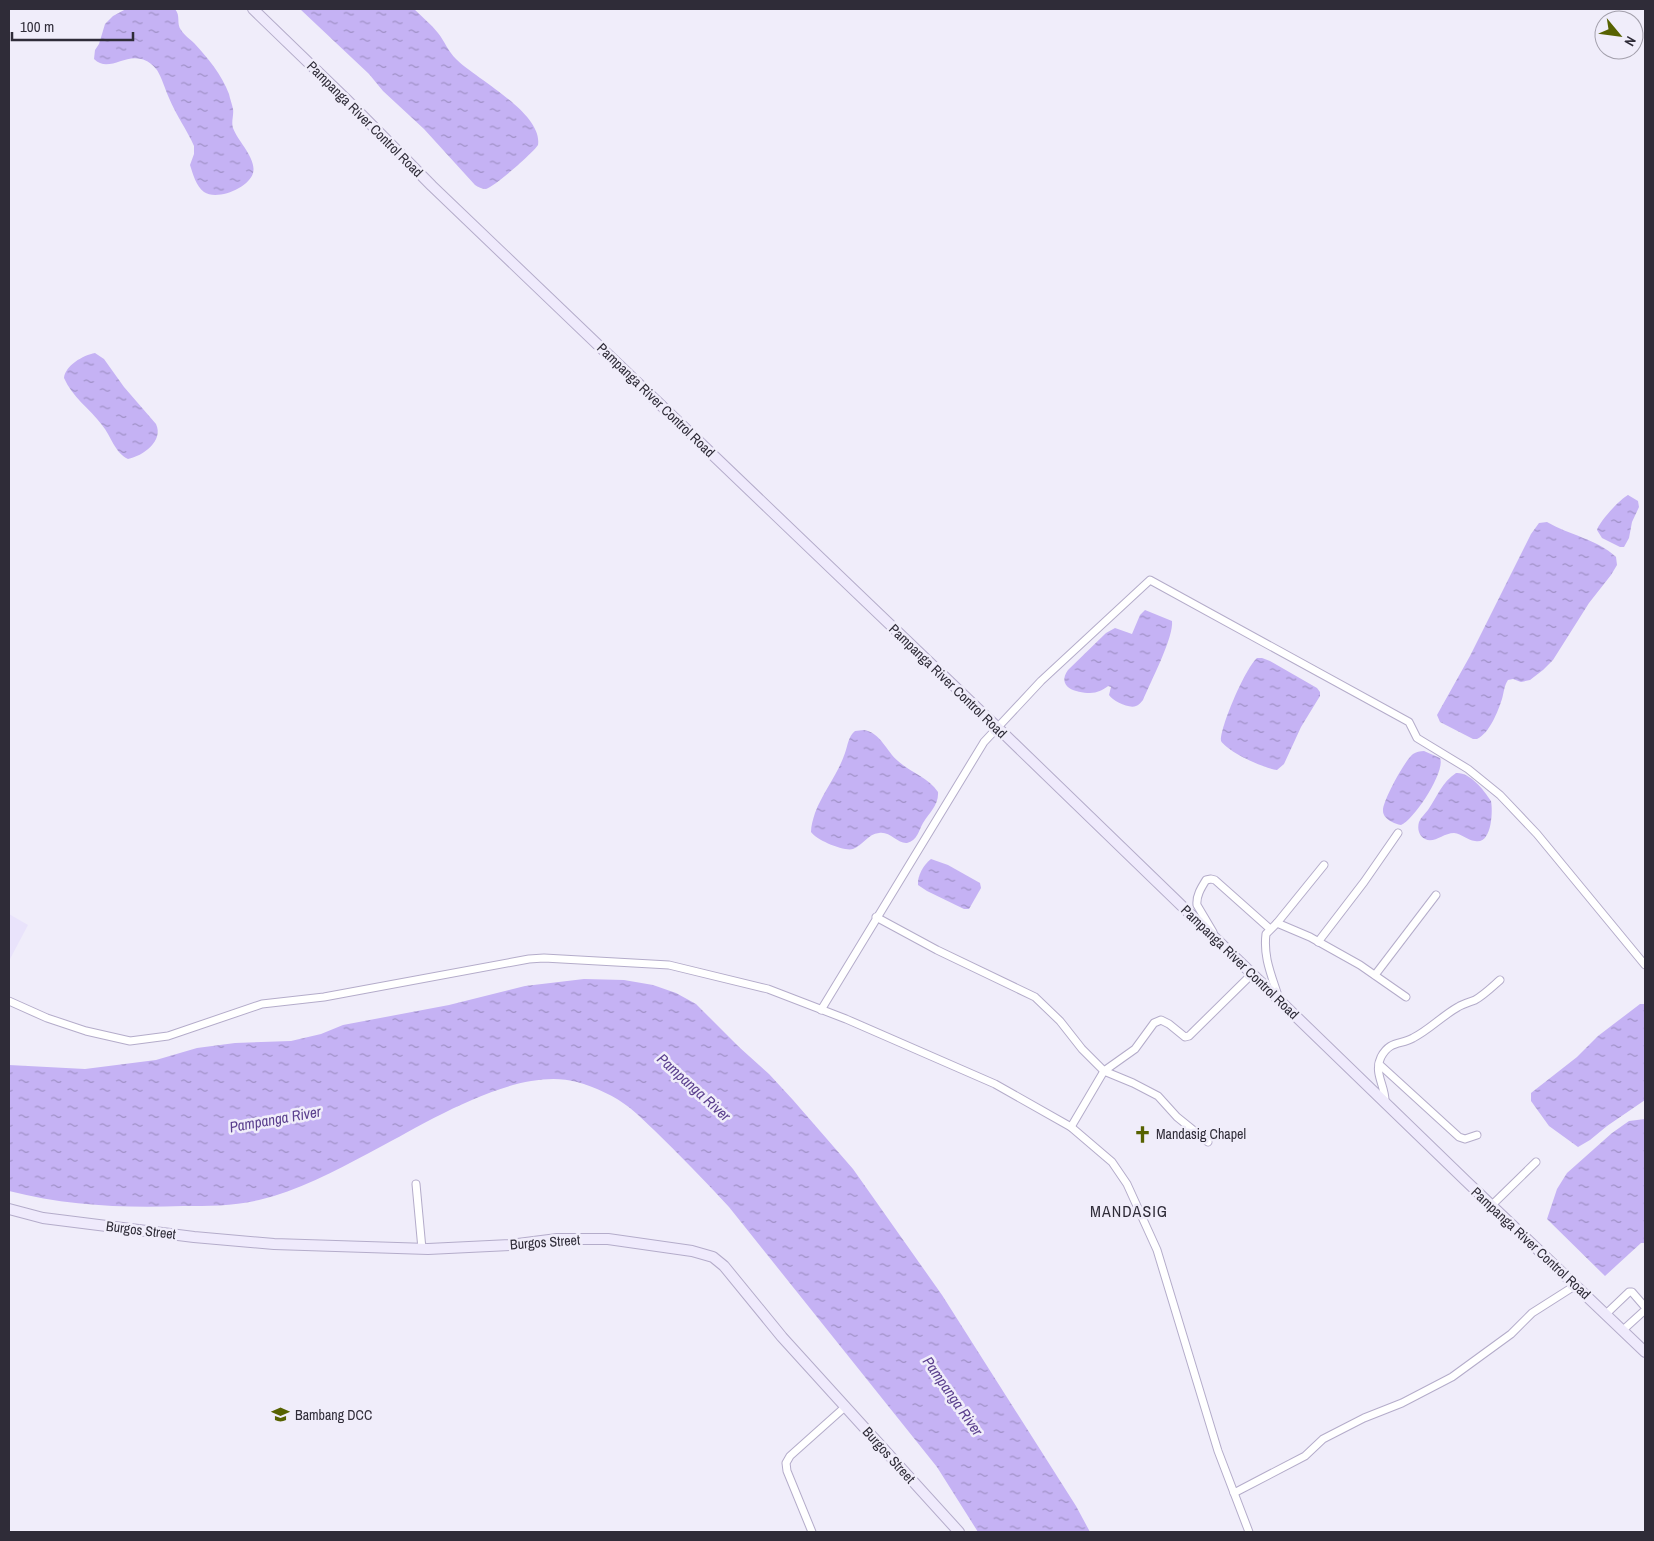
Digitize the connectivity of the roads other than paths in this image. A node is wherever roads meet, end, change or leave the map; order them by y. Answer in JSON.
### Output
{"nodes":[{"id":1,"x":253,"y":9,"type":"edge"},
{"id":2,"x":998,"y":728,"type":"junction"},
{"id":3,"x":1398,"y":833,"type":"dead end"},
{"id":4,"x":1324,"y":865,"type":"dead end"},
{"id":5,"x":1436,"y":895,"type":"dead end"},
{"id":6,"x":876,"y":917,"type":"junction"},
{"id":7,"x":1277,"y":923,"type":"junction"},
{"id":8,"x":1270,"y":929,"type":"junction"},
{"id":9,"x":1218,"y":941,"type":"junction"},
{"id":10,"x":1318,"y":942,"type":"junction"},
{"id":11,"x":1645,"y":965,"type":"edge"},
{"id":12,"x":1252,"y":974,"type":"junction"},
{"id":13,"x":1375,"y":975,"type":"junction"},
{"id":14,"x":1500,"y":980,"type":"dead end"},
{"id":15,"x":1406,"y":996,"type":"dead end"},
{"id":16,"x":1280,"y":1001,"type":"junction"},
{"id":17,"x":9,"y":1002,"type":"edge"},
{"id":18,"x":821,"y":1010,"type":"junction"},
{"id":19,"x":1380,"y":1064,"type":"junction"},
{"id":20,"x":1104,"y":1071,"type":"junction"},
{"id":21,"x":1385,"y":1102,"type":"junction"},
{"id":22,"x":1071,"y":1128,"type":"junction"},
{"id":23,"x":1477,"y":1135,"type":"dead end"},
{"id":24,"x":1208,"y":1142,"type":"dead end"},
{"id":25,"x":1536,"y":1162,"type":"dead end"},
{"id":26,"x":416,"y":1184,"type":"dead end"},
{"id":27,"x":1492,"y":1205,"type":"junction"},
{"id":28,"x":9,"y":1209,"type":"edge"},
{"id":29,"x":422,"y":1249,"type":"junction"},
{"id":30,"x":1576,"y":1285,"type":"junction"},
{"id":31,"x":1645,"y":1309,"type":"edge"},
{"id":32,"x":1606,"y":1314,"type":"junction"},
{"id":33,"x":1622,"y":1330,"type":"junction"},
{"id":34,"x":1645,"y":1352,"type":"edge"},
{"id":35,"x":846,"y":1406,"type":"junction"},
{"id":36,"x":1234,"y":1493,"type":"junction"},
{"id":37,"x":812,"y":1532,"type":"edge"},
{"id":38,"x":959,"y":1532,"type":"edge"},
{"id":39,"x":1249,"y":1532,"type":"edge"}],
"edges":[{"from":1,"to":2,"type":"main road","name":"Pampanga River Control Road"},
{"from":2,"to":6,"type":"street"},
{"from":2,"to":9,"type":"main road","name":"Pampanga River Control Road"},
{"from":2,"to":11,"type":"street"},
{"from":3,"to":10,"type":"street"},
{"from":4,"to":7,"type":"street"},
{"from":5,"to":13,"type":"street"},
{"from":6,"to":18,"type":"street"},
{"from":6,"to":20,"type":"street"},
{"from":7,"to":8,"type":"street"},
{"from":7,"to":10,"type":"street"},
{"from":8,"to":9,"type":"street"},
{"from":8,"to":16,"type":"street"},
{"from":9,"to":12,"type":"main road","name":"Pampanga River Control Road"},
{"from":10,"to":13,"type":"street"},
{"from":12,"to":16,"type":"main road","name":"Pampanga River Control Road"},
{"from":12,"to":20,"type":"street"},
{"from":13,"to":15,"type":"street"},
{"from":14,"to":19,"type":"street"},
{"from":16,"to":21,"type":"main road","name":"Pampanga River Control Road"},
{"from":17,"to":18,"type":"street"},
{"from":18,"to":22,"type":"street"},
{"from":19,"to":21,"type":"street"},
{"from":19,"to":23,"type":"street"},
{"from":20,"to":22,"type":"street"},
{"from":20,"to":24,"type":"street"},
{"from":21,"to":27,"type":"main road","name":"Pampanga River Control Road"},
{"from":22,"to":36,"type":"street"},
{"from":25,"to":27,"type":"street"},
{"from":26,"to":29,"type":"street"},
{"from":27,"to":30,"type":"main road","name":"Pampanga River Control Road"},
{"from":28,"to":29,"type":"main road","name":"Burgos Street"},
{"from":29,"to":35,"type":"main road","name":"Burgos Street"},
{"from":30,"to":32,"type":"main road","name":"Pampanga River Control Road"},
{"from":30,"to":36,"type":"street"},
{"from":31,"to":32,"type":"street"},
{"from":31,"to":33,"type":"street"},
{"from":32,"to":33,"type":"main road","name":"Pampanga River Control Road"},
{"from":33,"to":34,"type":"main road","name":"Pampanga River Control Road"},
{"from":35,"to":37,"type":"street"},
{"from":35,"to":38,"type":"main road","name":"Burgos Street"},
{"from":36,"to":39,"type":"street"}]}
